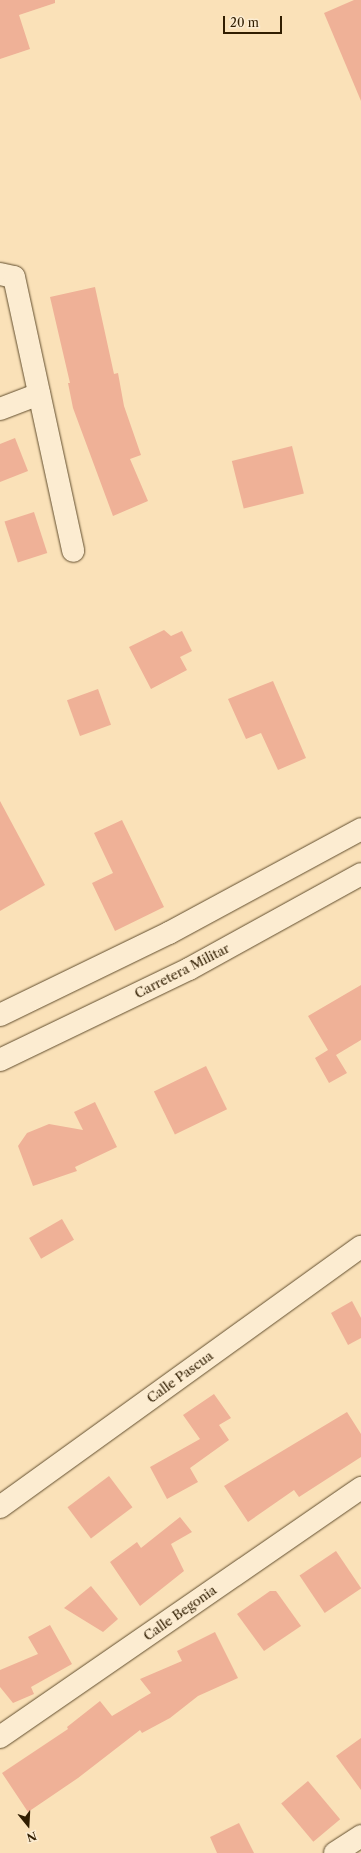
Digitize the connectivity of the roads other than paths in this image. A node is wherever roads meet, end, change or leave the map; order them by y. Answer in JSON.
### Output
{"nodes":[{"id":1,"x":0,"y":274,"type":"edge"},
{"id":2,"x":39,"y":394,"type":"junction"},
{"id":3,"x":0,"y":409,"type":"edge"},
{"id":4,"x":73,"y":551,"type":"dead end"},
{"id":5,"x":361,"y":830,"type":"edge"},
{"id":6,"x":361,"y":874,"type":"edge"},
{"id":7,"x":0,"y":1015,"type":"edge"},
{"id":8,"x":0,"y":1060,"type":"edge"},
{"id":9,"x":361,"y":1247,"type":"edge"},
{"id":10,"x":361,"y":1488,"type":"edge"},
{"id":11,"x":0,"y":1507,"type":"edge"},
{"id":12,"x":0,"y":1737,"type":"edge"},
{"id":13,"x":361,"y":1836,"type":"edge"},
{"id":14,"x":335,"y":1853,"type":"edge"}],
"edges":[{"from":1,"to":2,"type":"street"},
{"from":2,"to":3,"type":"street"},
{"from":2,"to":4,"type":"street"},
{"from":5,"to":7,"type":"street"},
{"from":6,"to":8,"type":"street","name":"Carretera Militar"},
{"from":9,"to":11,"type":"street","name":"Calle Pascua"},
{"from":10,"to":12,"type":"street","name":"Calle Begonia"},
{"from":13,"to":14,"type":"street"}]}
